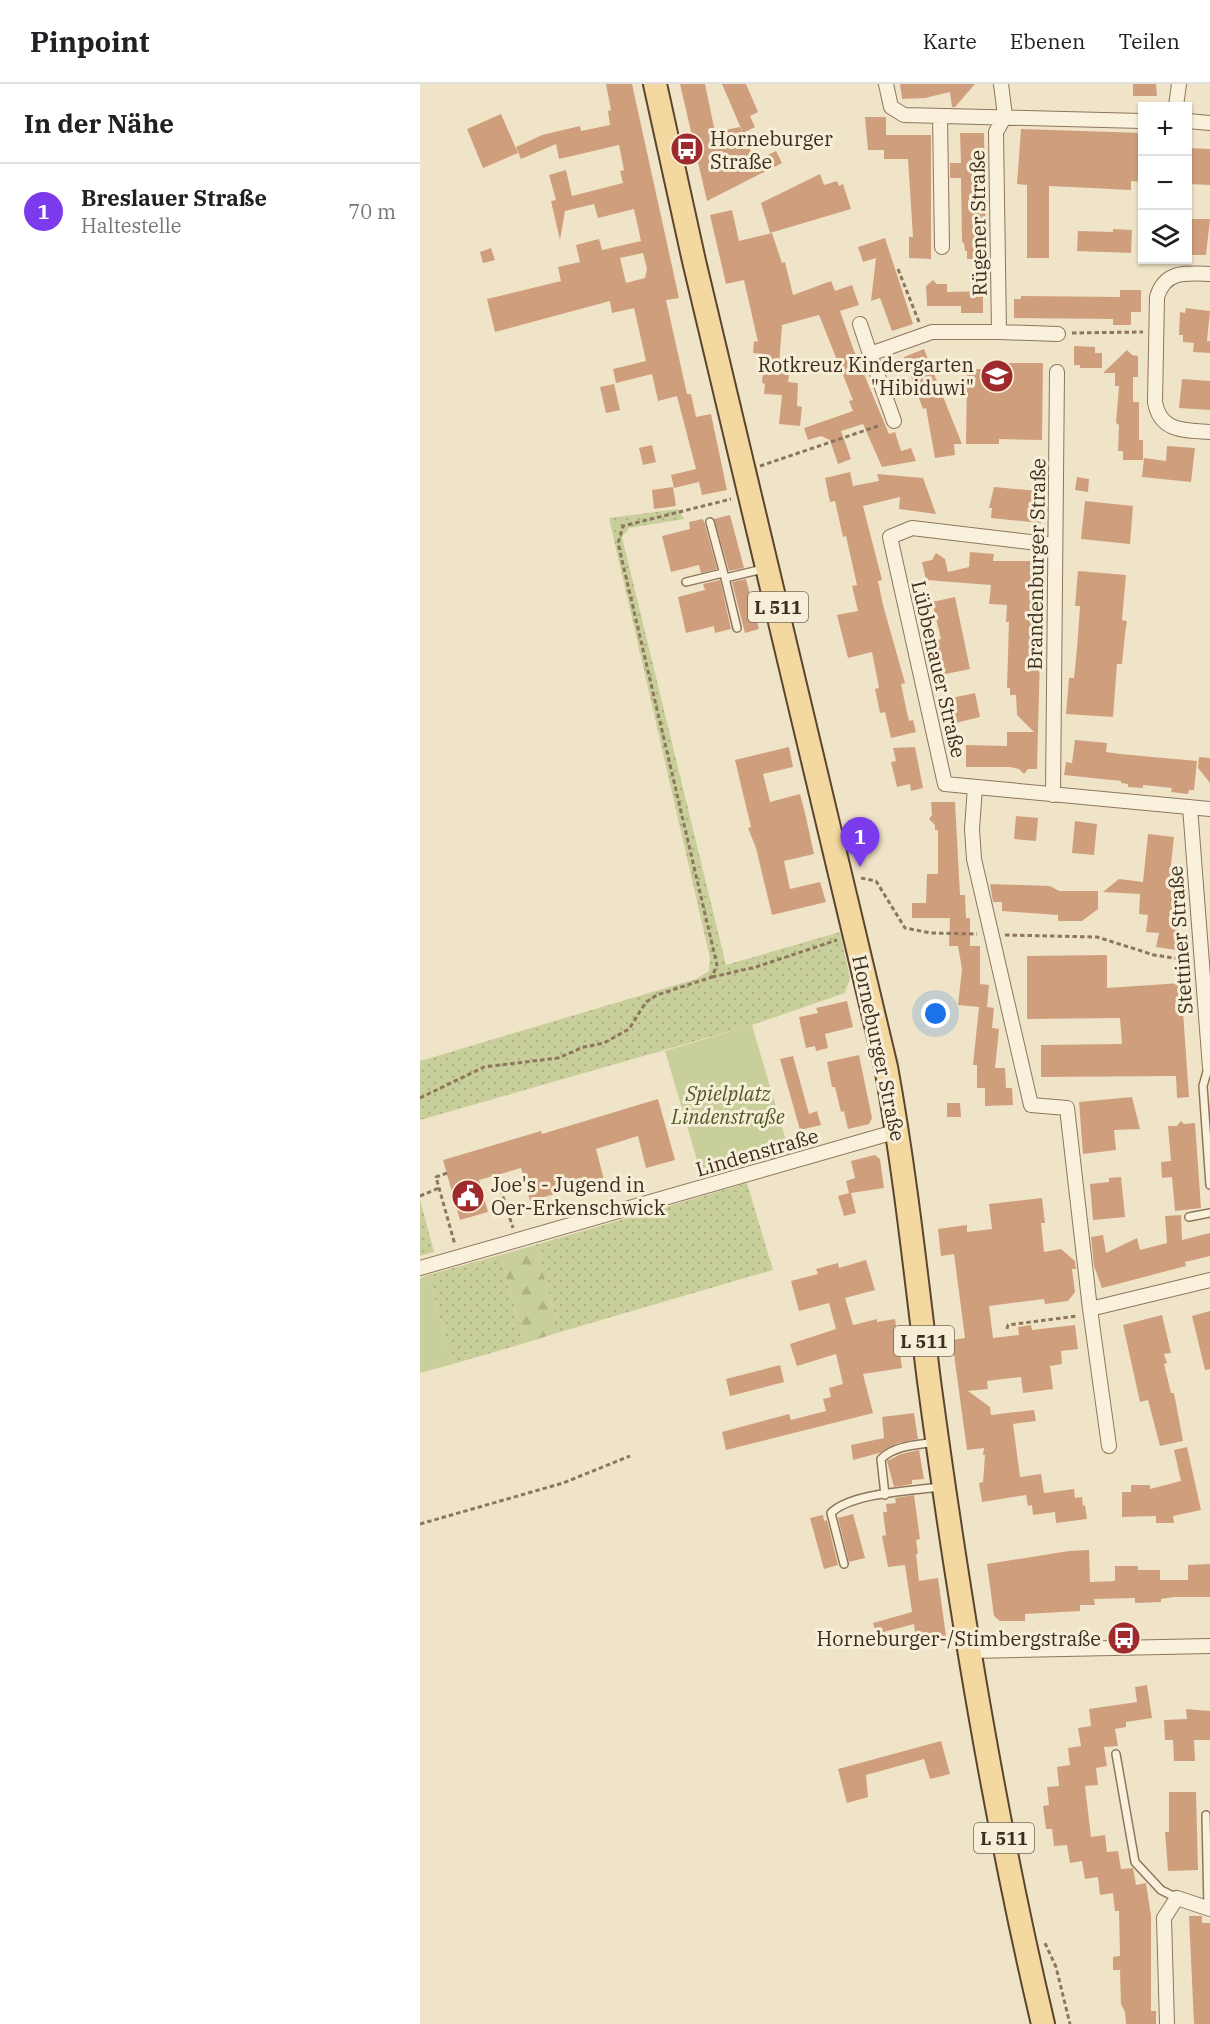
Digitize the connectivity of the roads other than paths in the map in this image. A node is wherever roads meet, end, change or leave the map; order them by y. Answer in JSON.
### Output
{"nodes":[{"id":1,"x":655,"y":84,"type":"edge"},
{"id":2,"x":886,"y":84,"type":"edge"},
{"id":3,"x":1001,"y":84,"type":"edge"},
{"id":4,"x":1179,"y":84,"type":"edge"},
{"id":5,"x":1177,"y":102,"type":"edge"},
{"id":6,"x":940,"y":116,"type":"junction"},
{"id":7,"x":1005,"y":116,"type":"junction"},
{"id":8,"x":1138,"y":121,"type":"edge"},
{"id":9,"x":1192,"y":121,"type":"edge"},
{"id":10,"x":1210,"y":123,"type":"edge"},
{"id":11,"x":942,"y":247,"type":"dead end"},
{"id":12,"x":1210,"y":274,"type":"edge"},
{"id":13,"x":860,"y":324,"type":"dead end"},
{"id":14,"x":999,"y":332,"type":"junction"},
{"id":15,"x":1058,"y":334,"type":"road end"},
{"id":16,"x":870,"y":354,"type":"junction"},
{"id":17,"x":1057,"y":372,"type":"dead end"},
{"id":18,"x":894,"y":421,"type":"road end"},
{"id":19,"x":1210,"y":432,"type":"edge"},
{"id":20,"x":710,"y":522,"type":"dead end"},
{"id":21,"x":1055,"y":545,"type":"junction"},
{"id":22,"x":768,"y":568,"type":"junction"},
{"id":23,"x":724,"y":576,"type":"junction"},
{"id":24,"x":686,"y":582,"type":"dead end"},
{"id":25,"x":737,"y":628,"type":"dead end"},
{"id":26,"x":975,"y":787,"type":"junction"},
{"id":27,"x":1053,"y":795,"type":"junction"},
{"id":28,"x":1190,"y":807,"type":"junction"},
{"id":29,"x":1210,"y":809,"type":"edge"},
{"id":30,"x":1205,"y":963,"type":"edge"},
{"id":31,"x":1209,"y":1068,"type":"edge"},
{"id":32,"x":898,"y":1131,"type":"junction"},
{"id":33,"x":1210,"y":1185,"type":"edge"},
{"id":34,"x":1210,"y":1213,"type":"edge"},
{"id":35,"x":1189,"y":1217,"type":"dead end"},
{"id":36,"x":420,"y":1268,"type":"edge"},
{"id":37,"x":1210,"y":1280,"type":"edge"},
{"id":38,"x":1090,"y":1312,"type":"junction"},
{"id":39,"x":938,"y":1442,"type":"junction"},
{"id":40,"x":1109,"y":1446,"type":"dead end"},
{"id":41,"x":945,"y":1486,"type":"junction"},
{"id":42,"x":885,"y":1495,"type":"junction"},
{"id":43,"x":844,"y":1564,"type":"dead end"},
{"id":44,"x":1210,"y":1646,"type":"edge"},
{"id":45,"x":970,"y":1651,"type":"junction"},
{"id":46,"x":1116,"y":1754,"type":"dead end"},
{"id":47,"x":1206,"y":1815,"type":"dead end"},
{"id":48,"x":1177,"y":1898,"type":"junction"},
{"id":49,"x":1209,"y":1909,"type":"edge"},
{"id":50,"x":1043,"y":2024,"type":"edge"},
{"id":51,"x":1167,"y":2024,"type":"edge"}],
"edges":[{"from":1,"to":22,"type":"main road","name":"Horneburger Straße","number":"L 511"},
{"from":2,"to":6,"type":"street"},
{"from":3,"to":7,"type":"street"},
{"from":4,"to":5,"type":"street"},
{"from":6,"to":7,"type":"street"},
{"from":6,"to":11,"type":"street"},
{"from":7,"to":8,"type":"street"},
{"from":7,"to":14,"type":"street","name":"Rügener Straße"},
{"from":9,"to":10,"type":"street"},
{"from":12,"to":19,"type":"street"},
{"from":13,"to":16,"type":"street"},
{"from":14,"to":15,"type":"street"},
{"from":14,"to":16,"type":"street"},
{"from":16,"to":18,"type":"street"},
{"from":17,"to":21,"type":"street","name":"Brandenburger Straße"},
{"from":20,"to":23,"type":"lane"},
{"from":21,"to":26,"type":"street","name":"Lübbenauer Straße"},
{"from":21,"to":27,"type":"street","name":"Brandenburger Straße"},
{"from":22,"to":23,"type":"lane"},
{"from":22,"to":32,"type":"main road","name":"Horneburger Straße","number":"L 511"},
{"from":23,"to":24,"type":"lane"},
{"from":23,"to":25,"type":"lane"},
{"from":26,"to":27,"type":"street","name":"Lübbenauer Straße"},
{"from":26,"to":38,"type":"street"},
{"from":27,"to":28,"type":"street","name":"Lübbenauer Straße"},
{"from":28,"to":29,"type":"street","name":"Lübbenauer Straße"},
{"from":28,"to":30,"type":"street","name":"Stettiner Straße"},
{"from":30,"to":31,"type":"street","name":"Stettiner Straße"},
{"from":31,"to":33,"type":"lane"},
{"from":32,"to":36,"type":"street","name":"Lindenstraße"},
{"from":32,"to":39,"type":"main road","name":"Horneburger Straße","number":"L 511"},
{"from":34,"to":35,"type":"lane"},
{"from":37,"to":38,"type":"street"},
{"from":38,"to":40,"type":"street"},
{"from":39,"to":41,"type":"main road","name":"Horneburger Straße","number":"L 511"},
{"from":39,"to":42,"type":"lane"},
{"from":41,"to":42,"type":"lane"},
{"from":41,"to":45,"type":"main road","name":"Horneburger Straße","number":"L 511"},
{"from":42,"to":43,"type":"lane"},
{"from":44,"to":45,"type":"street"},
{"from":45,"to":50,"type":"main road","name":"Horneburger Straße","number":"L 511"},
{"from":46,"to":48,"type":"lane"},
{"from":47,"to":49,"type":"lane"},
{"from":48,"to":49,"type":"street"},
{"from":48,"to":51,"type":"street"}]}
